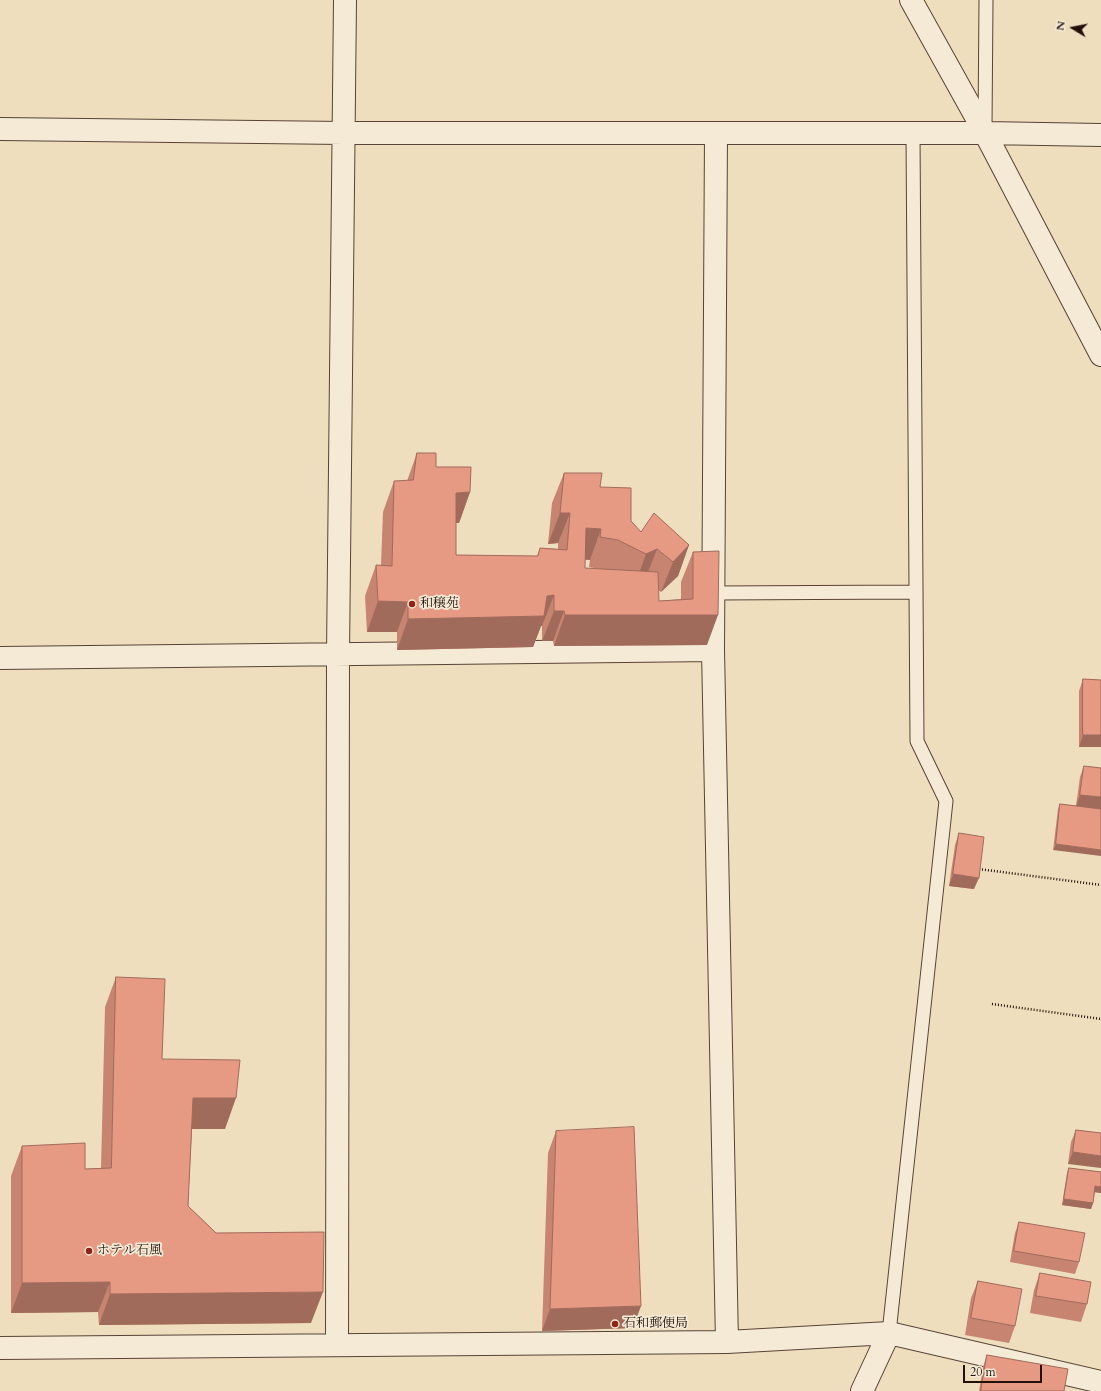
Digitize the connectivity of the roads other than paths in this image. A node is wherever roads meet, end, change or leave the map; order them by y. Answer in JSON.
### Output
{"nodes":[{"id":1,"x":345,"y":0,"type":"edge"},
{"id":2,"x":911,"y":0,"type":"edge"},
{"id":3,"x":986,"y":0,"type":"edge"},
{"id":4,"x":0,"y":128,"type":"edge"},
{"id":5,"x":344,"y":133,"type":"junction"},
{"id":6,"x":913,"y":133,"type":"junction"},
{"id":7,"x":985,"y":133,"type":"junction"},
{"id":8,"x":716,"y":134,"type":"junction"},
{"id":9,"x":1101,"y":135,"type":"edge"},
{"id":10,"x":1101,"y":355,"type":"edge"},
{"id":11,"x":916,"y":592,"type":"junction"},
{"id":12,"x":714,"y":593,"type":"junction"},
{"id":13,"x":713,"y":650,"type":"junction"},
{"id":14,"x":338,"y":654,"type":"junction"},
{"id":15,"x":0,"y":658,"type":"edge"},
{"id":16,"x":889,"y":1334,"type":"junction"},
{"id":17,"x":727,"y":1342,"type":"junction"},
{"id":18,"x":337,"y":1345,"type":"junction"},
{"id":19,"x":0,"y":1348,"type":"edge"},
{"id":20,"x":1101,"y":1382,"type":"edge"},
{"id":21,"x":862,"y":1391,"type":"edge"}],
"edges":[{"from":1,"to":5,"type":"street"},
{"from":2,"to":7,"type":"street"},
{"from":3,"to":7,"type":"lane"},
{"from":4,"to":5,"type":"street"},
{"from":5,"to":8,"type":"street"},
{"from":5,"to":14,"type":"street"},
{"from":6,"to":7,"type":"street"},
{"from":6,"to":8,"type":"street"},
{"from":6,"to":11,"type":"lane"},
{"from":7,"to":9,"type":"street"},
{"from":7,"to":10,"type":"street"},
{"from":8,"to":12,"type":"street"},
{"from":11,"to":12,"type":"lane"},
{"from":11,"to":16,"type":"lane"},
{"from":12,"to":13,"type":"street"},
{"from":13,"to":14,"type":"street"},
{"from":13,"to":17,"type":"street"},
{"from":14,"to":15,"type":"street"},
{"from":14,"to":18,"type":"street"},
{"from":16,"to":17,"type":"street"},
{"from":16,"to":20,"type":"street"},
{"from":16,"to":21,"type":"street"},
{"from":17,"to":18,"type":"street"},
{"from":18,"to":19,"type":"street"}]}
